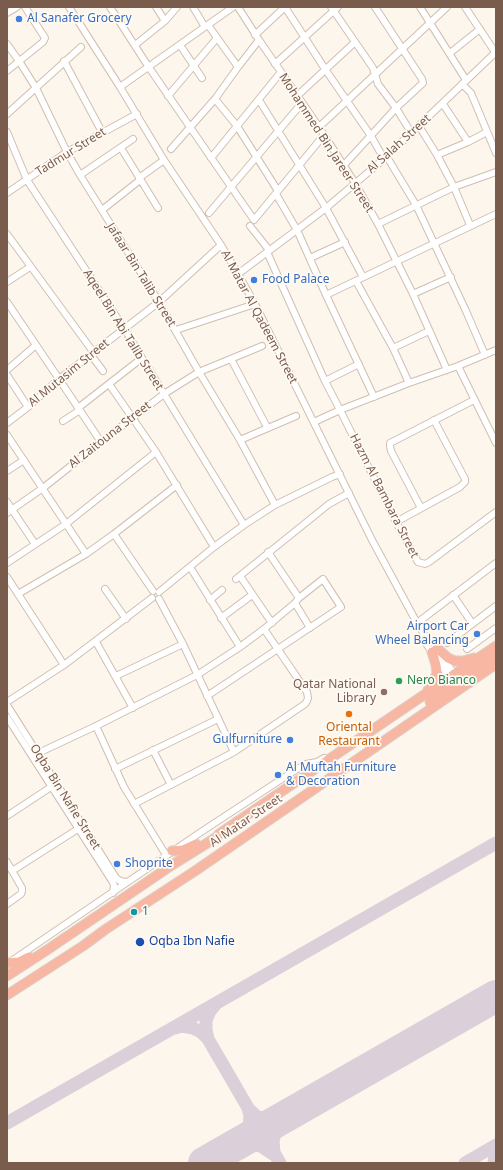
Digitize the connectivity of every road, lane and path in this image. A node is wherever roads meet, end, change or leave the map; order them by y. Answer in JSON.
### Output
{"nodes":[{"id":1,"x":17,"y":7,"type":"edge"},
{"id":2,"x":25,"y":7,"type":"edge"},
{"id":3,"x":69,"y":7,"type":"edge"},
{"id":4,"x":110,"y":7,"type":"edge"},
{"id":5,"x":156,"y":7,"type":"edge"},
{"id":6,"x":177,"y":7,"type":"edge"},
{"id":7,"x":193,"y":7,"type":"edge"},
{"id":8,"x":233,"y":7,"type":"edge"},
{"id":9,"x":238,"y":7,"type":"edge"},
{"id":10,"x":285,"y":7,"type":"edge"},
{"id":11,"x":375,"y":7,"type":"edge"},
{"id":12,"x":420,"y":7,"type":"edge"},
{"id":13,"x":447,"y":7,"type":"edge"},
{"id":14,"x":465,"y":7,"type":"edge"},
{"id":15,"x":334,"y":8,"type":"edge"},
{"id":16,"x":7,"y":13,"type":"edge"},
{"id":17,"x":165,"y":20,"type":"junction"},
{"id":18,"x":430,"y":22,"type":"junction"},
{"id":19,"x":207,"y":26,"type":"junction"},
{"id":20,"x":480,"y":29,"type":"junction"},
{"id":21,"x":217,"y":38,"type":"junction"},
{"id":22,"x":257,"y":38,"type":"junction"},
{"id":23,"x":305,"y":38,"type":"junction"},
{"id":24,"x":354,"y":43,"type":"junction"},
{"id":25,"x":7,"y":44,"type":"edge"},
{"id":26,"x":135,"y":44,"type":"junction"},
{"id":27,"x":180,"y":45,"type":"junction"},
{"id":28,"x":81,"y":47,"type":"dead end"},
{"id":29,"x":402,"y":48,"type":"junction"},
{"id":30,"x":496,"y":52,"type":"edge"},
{"id":31,"x":450,"y":53,"type":"junction"},
{"id":32,"x":19,"y":61,"type":"junction"},
{"id":33,"x":64,"y":61,"type":"junction"},
{"id":34,"x":276,"y":64,"type":"junction"},
{"id":35,"x":148,"y":66,"type":"junction"},
{"id":36,"x":194,"y":66,"type":"junction"},
{"id":37,"x":238,"y":67,"type":"junction"},
{"id":38,"x":7,"y":70,"type":"edge"},
{"id":39,"x":325,"y":70,"type":"junction"},
{"id":40,"x":281,"y":72,"type":"junction"},
{"id":41,"x":375,"y":76,"type":"junction"},
{"id":42,"x":202,"y":78,"type":"dead end"},
{"id":43,"x":464,"y":82,"type":"junction"},
{"id":44,"x":120,"y":87,"type":"junction"},
{"id":45,"x":36,"y":88,"type":"junction"},
{"id":46,"x":168,"y":96,"type":"junction"},
{"id":47,"x":297,"y":96,"type":"junction"},
{"id":48,"x":215,"y":99,"type":"junction"},
{"id":49,"x":258,"y":100,"type":"junction"},
{"id":50,"x":346,"y":101,"type":"junction"},
{"id":51,"x":302,"y":103,"type":"junction"},
{"id":52,"x":443,"y":104,"type":"junction"},
{"id":53,"x":396,"y":108,"type":"junction"},
{"id":54,"x":7,"y":114,"type":"edge"},
{"id":55,"x":137,"y":114,"type":"junction"},
{"id":56,"x":237,"y":126,"type":"junction"},
{"id":57,"x":419,"y":126,"type":"junction"},
{"id":58,"x":190,"y":127,"type":"junction"},
{"id":59,"x":319,"y":127,"type":"junction"},
{"id":60,"x":279,"y":131,"type":"junction"},
{"id":61,"x":7,"y":132,"type":"edge"},
{"id":62,"x":102,"y":132,"type":"junction"},
{"id":63,"x":487,"y":132,"type":"junction"},
{"id":64,"x":324,"y":134,"type":"junction"},
{"id":65,"x":412,"y":134,"type":"junction"},
{"id":66,"x":371,"y":136,"type":"junction"},
{"id":67,"x":133,"y":139,"type":"dead end"},
{"id":68,"x":494,"y":141,"type":"edge"},
{"id":69,"x":468,"y":142,"type":"junction"},
{"id":70,"x":9,"y":143,"type":"edge"},
{"id":71,"x":121,"y":148,"type":"junction"},
{"id":72,"x":171,"y":148,"type":"dead end"},
{"id":73,"x":67,"y":152,"type":"junction"},
{"id":74,"x":496,"y":153,"type":"edge"},
{"id":75,"x":438,"y":155,"type":"junction"},
{"id":76,"x":257,"y":156,"type":"junction"},
{"id":77,"x":211,"y":158,"type":"junction"},
{"id":78,"x":386,"y":158,"type":"junction"},
{"id":79,"x":164,"y":160,"type":"junction"},
{"id":80,"x":300,"y":164,"type":"junction"},
{"id":81,"x":344,"y":165,"type":"junction"},
{"id":82,"x":496,"y":172,"type":"edge"},
{"id":83,"x":80,"y":176,"type":"junction"},
{"id":84,"x":139,"y":179,"type":"junction"},
{"id":85,"x":26,"y":180,"type":"junction"},
{"id":86,"x":355,"y":183,"type":"junction"},
{"id":87,"x":232,"y":187,"type":"junction"},
{"id":88,"x":454,"y":188,"type":"junction"},
{"id":89,"x":277,"y":192,"type":"junction"},
{"id":90,"x":7,"y":193,"type":"edge"},
{"id":91,"x":416,"y":205,"type":"junction"},
{"id":92,"x":158,"y":208,"type":"dead end"},
{"id":93,"x":326,"y":208,"type":"junction"},
{"id":94,"x":102,"y":210,"type":"junction"},
{"id":95,"x":209,"y":213,"type":"dead end"},
{"id":96,"x":496,"y":214,"type":"edge"},
{"id":97,"x":252,"y":223,"type":"junction"},
{"id":98,"x":378,"y":224,"type":"junction"},
{"id":99,"x":470,"y":225,"type":"junction"},
{"id":100,"x":297,"y":230,"type":"junction"},
{"id":101,"x":7,"y":234,"type":"edge"},
{"id":102,"x":345,"y":242,"type":"junction"},
{"id":103,"x":435,"y":243,"type":"junction"},
{"id":104,"x":221,"y":245,"type":"junction"},
{"id":105,"x":268,"y":251,"type":"junction"},
{"id":106,"x":310,"y":258,"type":"junction"},
{"id":107,"x":397,"y":262,"type":"junction"},
{"id":108,"x":30,"y":267,"type":"junction"},
{"id":109,"x":238,"y":274,"type":"junction"},
{"id":110,"x":363,"y":277,"type":"junction"},
{"id":111,"x":451,"y":277,"type":"junction"},
{"id":112,"x":356,"y":281,"type":"junction"},
{"id":113,"x":7,"y":282,"type":"edge"},
{"id":114,"x":413,"y":294,"type":"junction"},
{"id":115,"x":326,"y":295,"type":"junction"},
{"id":116,"x":7,"y":302,"type":"edge"},
{"id":117,"x":159,"y":302,"type":"junction"},
{"id":118,"x":255,"y":304,"type":"junction"},
{"id":119,"x":125,"y":330,"type":"junction"},
{"id":120,"x":176,"y":330,"type":"junction"},
{"id":121,"x":429,"y":331,"type":"junction"},
{"id":122,"x":36,"y":345,"type":"junction"},
{"id":123,"x":262,"y":346,"type":"dead end"},
{"id":124,"x":393,"y":348,"type":"junction"},
{"id":125,"x":496,"y":350,"type":"edge"},
{"id":126,"x":92,"y":354,"type":"junction"},
{"id":127,"x":485,"y":355,"type":"junction"},
{"id":128,"x":142,"y":358,"type":"junction"},
{"id":129,"x":231,"y":359,"type":"junction"},
{"id":130,"x":359,"y":364,"type":"junction"},
{"id":131,"x":458,"y":366,"type":"junction"},
{"id":132,"x":7,"y":370,"type":"edge"},
{"id":133,"x":447,"y":370,"type":"junction"},
{"id":134,"x":103,"y":371,"type":"dead end"},
{"id":135,"x":198,"y":372,"type":"junction"},
{"id":136,"x":7,"y":376,"type":"edge"},
{"id":137,"x":59,"y":378,"type":"junction"},
{"id":138,"x":324,"y":381,"type":"junction"},
{"id":139,"x":409,"y":383,"type":"junction"},
{"id":140,"x":109,"y":384,"type":"junction"},
{"id":141,"x":63,"y":385,"type":"dead end"},
{"id":142,"x":164,"y":394,"type":"junction"},
{"id":143,"x":374,"y":396,"type":"junction"},
{"id":144,"x":474,"y":400,"type":"junction"},
{"id":145,"x":28,"y":407,"type":"junction"},
{"id":146,"x":79,"y":409,"type":"junction"},
{"id":147,"x":340,"y":410,"type":"junction"},
{"id":148,"x":296,"y":416,"type":"dead end"},
{"id":149,"x":132,"y":418,"type":"junction"},
{"id":150,"x":434,"y":420,"type":"junction"},
{"id":151,"x":63,"y":421,"type":"dead end"},
{"id":152,"x":7,"y":422,"type":"edge"},
{"id":153,"x":314,"y":422,"type":"junction"},
{"id":154,"x":267,"y":427,"type":"junction"},
{"id":155,"x":7,"y":435,"type":"edge"},
{"id":156,"x":240,"y":440,"type":"junction"},
{"id":157,"x":101,"y":442,"type":"junction"},
{"id":158,"x":496,"y":443,"type":"edge"},
{"id":159,"x":156,"y":452,"type":"junction"},
{"id":160,"x":24,"y":460,"type":"junction"},
{"id":161,"x":7,"y":471,"type":"edge"},
{"id":162,"x":340,"y":474,"type":"junction"},
{"id":163,"x":177,"y":485,"type":"junction"},
{"id":164,"x":42,"y":488,"type":"junction"},
{"id":165,"x":349,"y":493,"type":"junction"},
{"id":166,"x":7,"y":502,"type":"edge"},
{"id":167,"x":275,"y":505,"type":"junction"},
{"id":168,"x":421,"y":508,"type":"junction"},
{"id":169,"x":10,"y":512,"type":"edge"},
{"id":170,"x":496,"y":512,"type":"edge"},
{"id":171,"x":396,"y":522,"type":"junction"},
{"id":172,"x":66,"y":524,"type":"junction"},
{"id":173,"x":244,"y":525,"type":"junction"},
{"id":174,"x":114,"y":534,"type":"junction"},
{"id":175,"x":35,"y":544,"type":"junction"},
{"id":176,"x":214,"y":547,"type":"junction"},
{"id":177,"x":268,"y":552,"type":"junction"},
{"id":178,"x":86,"y":554,"type":"junction"},
{"id":179,"x":7,"y":563,"type":"edge"},
{"id":180,"x":496,"y":563,"type":"edge"},
{"id":181,"x":190,"y":567,"type":"junction"},
{"id":182,"x":7,"y":577,"type":"edge"},
{"id":183,"x":105,"y":590,"type":"dead end"},
{"id":184,"x":222,"y":590,"type":"dead end"},
{"id":185,"x":156,"y":592,"type":"junction"},
{"id":186,"x":18,"y":594,"type":"junction"},
{"id":187,"x":252,"y":595,"type":"junction"},
{"id":188,"x":453,"y":595,"type":"junction"},
{"id":189,"x":299,"y":598,"type":"junction"},
{"id":190,"x":155,"y":599,"type":"junction"},
{"id":191,"x":210,"y":600,"type":"junction"},
{"id":192,"x":295,"y":603,"type":"junction"},
{"id":193,"x":496,"y":606,"type":"edge"},
{"id":194,"x":221,"y":618,"type":"junction"},
{"id":195,"x":126,"y":619,"type":"junction"},
{"id":196,"x":272,"y":623,"type":"junction"},
{"id":197,"x":417,"y":623,"type":"junction"},
{"id":198,"x":472,"y":623,"type":"junction"},
{"id":199,"x":310,"y":628,"type":"junction"},
{"id":200,"x":496,"y":628,"type":"edge"},
{"id":201,"x":264,"y":629,"type":"junction"},
{"id":202,"x":96,"y":642,"type":"junction"},
{"id":203,"x":447,"y":642,"type":"dead end"},
{"id":204,"x":183,"y":644,"type":"junction"},
{"id":205,"x":496,"y":646,"type":"edge"},
{"id":206,"x":240,"y":647,"type":"junction"},
{"id":207,"x":277,"y":649,"type":"junction"},
{"id":208,"x":467,"y":649,"type":"dead end"},
{"id":209,"x":434,"y":650,"type":"junction"},
{"id":210,"x":496,"y":654,"type":"edge"},
{"id":211,"x":482,"y":655,"type":"junction"},
{"id":212,"x":496,"y":664,"type":"edge"},
{"id":213,"x":64,"y":665,"type":"junction"},
{"id":214,"x":198,"y":675,"type":"junction"},
{"id":215,"x":116,"y":676,"type":"junction"},
{"id":216,"x":454,"y":681,"type":"junction"},
{"id":217,"x":469,"y":683,"type":"junction"},
{"id":218,"x":207,"y":696,"type":"junction"},
{"id":219,"x":421,"y":698,"type":"junction"},
{"id":220,"x":7,"y":703,"type":"edge"},
{"id":221,"x":133,"y":708,"type":"junction"},
{"id":222,"x":7,"y":717,"type":"edge"},
{"id":223,"x":218,"y":719,"type":"junction"},
{"id":224,"x":96,"y":726,"type":"junction"},
{"id":225,"x":153,"y":750,"type":"junction"},
{"id":226,"x":234,"y":752,"type":"junction"},
{"id":227,"x":340,"y":753,"type":"junction"},
{"id":228,"x":35,"y":755,"type":"junction"},
{"id":229,"x":115,"y":769,"type":"junction"},
{"id":230,"x":54,"y":785,"type":"junction"},
{"id":231,"x":171,"y":785,"type":"junction"},
{"id":232,"x":134,"y":804,"type":"junction"},
{"id":233,"x":7,"y":816,"type":"edge"},
{"id":234,"x":80,"y":827,"type":"junction"},
{"id":235,"x":219,"y":834,"type":"junction"},
{"id":236,"x":169,"y":853,"type":"junction"},
{"id":237,"x":7,"y":862,"type":"edge"},
{"id":238,"x":12,"y":871,"type":"junction"},
{"id":239,"x":127,"y":882,"type":"junction"},
{"id":240,"x":112,"y":893,"type":"junction"},
{"id":241,"x":7,"y":904,"type":"edge"},
{"id":242,"x":50,"y":948,"type":"junction"},
{"id":243,"x":8,"y":963,"type":"edge"},
{"id":244,"x":7,"y":976,"type":"edge"},
{"id":245,"x":7,"y":995,"type":"edge"}],
"edges":[{"from":1,"to":16,"type":"street"},
{"from":2,"to":32,"type":"street"},
{"from":3,"to":44,"type":"street","name":"Al Matar Al Qadeem Street"},
{"from":4,"to":26,"type":"street","name":"Hazm Al Bambara Street"},
{"from":5,"to":17,"type":"street"},
{"from":6,"to":17,"type":"street"},
{"from":7,"to":19,"type":"street"},
{"from":8,"to":19,"type":"street"},
{"from":9,"to":22,"type":"street","name":"Mohammed Bin Jareer Street"},
{"from":10,"to":22,"type":"street"},
{"from":10,"to":23,"type":"street"},
{"from":11,"to":29,"type":"street"},
{"from":12,"to":18,"type":"street"},
{"from":13,"to":18,"type":"street"},
{"from":14,"to":20,"type":"street"},
{"from":15,"to":23,"type":"street"},
{"from":15,"to":24,"type":"street"},
{"from":17,"to":26,"type":"street"},
{"from":18,"to":29,"type":"street"},
{"from":18,"to":31,"type":"street"},
{"from":19,"to":21,"type":"street"},
{"from":19,"to":27,"type":"street"},
{"from":20,"to":30,"type":"street"},
{"from":20,"to":31,"type":"street"},
{"from":21,"to":36,"type":"street"},
{"from":21,"to":37,"type":"street"},
{"from":22,"to":34,"type":"street","name":"Mohammed Bin Jareer Street"},
{"from":22,"to":37,"type":"street"},
{"from":23,"to":34,"type":"street"},
{"from":23,"to":39,"type":"street"},
{"from":24,"to":39,"type":"street"},
{"from":24,"to":41,"type":"street"},
{"from":25,"to":32,"type":"street","name":"Jafaar Bin Talib Street"},
{"from":26,"to":35,"type":"street","name":"Hazm Al Bambara Street"},
{"from":27,"to":35,"type":"street"},
{"from":27,"to":36,"type":"street"},
{"from":28,"to":33,"type":"street"},
{"from":29,"to":41,"type":"street"},
{"from":29,"to":53,"type":"street"},
{"from":30,"to":43,"type":"street","name":"Al Salah Street"},
{"from":31,"to":43,"type":"street"},
{"from":32,"to":38,"type":"street"},
{"from":32,"to":45,"type":"street","name":"Jafaar Bin Talib Street"},
{"from":33,"to":45,"type":"street"},
{"from":33,"to":62,"type":"street"},
{"from":34,"to":40,"type":"street","name":"Mohammed Bin Jareer Street"},
{"from":35,"to":44,"type":"street"},
{"from":35,"to":46,"type":"street","name":"Hazm Al Bambara Street"},
{"from":36,"to":42,"type":"street"},
{"from":36,"to":46,"type":"street"},
{"from":37,"to":48,"type":"street"},
{"from":39,"to":47,"type":"street"},
{"from":39,"to":50,"type":"street"},
{"from":40,"to":47,"type":"street","name":"Mohammed Bin Jareer Street"},
{"from":40,"to":49,"type":"street"},
{"from":41,"to":50,"type":"street"},
{"from":41,"to":53,"type":"street"},
{"from":43,"to":52,"type":"street","name":"Al Salah Street"},
{"from":43,"to":63,"type":"street"},
{"from":44,"to":55,"type":"street","name":"Al Matar Al Qadeem Street"},
{"from":45,"to":54,"type":"street"},
{"from":45,"to":73,"type":"street","name":"Jafaar Bin Talib Street"},
{"from":46,"to":58,"type":"street","name":"Hazm Al Bambara Street"},
{"from":47,"to":51,"type":"street","name":"Mohammed Bin Jareer Street"},
{"from":48,"to":56,"type":"street"},
{"from":48,"to":58,"type":"street"},
{"from":49,"to":56,"type":"street"},
{"from":49,"to":60,"type":"street"},
{"from":50,"to":59,"type":"street"},
{"from":50,"to":66,"type":"street"},
{"from":51,"to":59,"type":"street","name":"Mohammed Bin Jareer Street"},
{"from":51,"to":60,"type":"street"},
{"from":52,"to":57,"type":"street","name":"Al Salah Street"},
{"from":52,"to":69,"type":"street"},
{"from":53,"to":65,"type":"street"},
{"from":53,"to":66,"type":"street"},
{"from":55,"to":62,"type":"street","name":"Tadmur Street"},
{"from":55,"to":79,"type":"street","name":"Al Matar Al Qadeem Street"},
{"from":56,"to":76,"type":"street"},
{"from":56,"to":77,"type":"street"},
{"from":57,"to":65,"type":"street","name":"Al Salah Street"},
{"from":57,"to":75,"type":"street"},
{"from":58,"to":72,"type":"street"},
{"from":58,"to":77,"type":"street","name":"Hazm Al Bambara Street"},
{"from":59,"to":64,"type":"street","name":"Mohammed Bin Jareer Street"},
{"from":60,"to":76,"type":"street"},
{"from":60,"to":80,"type":"street"},
{"from":61,"to":70,"type":"street","name":"Aqeel Bin Abi Talib Street"},
{"from":62,"to":73,"type":"street","name":"Tadmur Street"},
{"from":63,"to":68,"type":"street"},
{"from":63,"to":69,"type":"street"},
{"from":64,"to":80,"type":"street"},
{"from":64,"to":81,"type":"street","name":"Mohammed Bin Jareer Street"},
{"from":65,"to":78,"type":"street","name":"Al Salah Street"},
{"from":66,"to":78,"type":"street"},
{"from":66,"to":81,"type":"street"},
{"from":67,"to":71,"type":"street"},
{"from":68,"to":74,"type":"street"},
{"from":69,"to":75,"type":"street"},
{"from":70,"to":85,"type":"street","name":"Aqeel Bin Abi Talib Street"},
{"from":71,"to":83,"type":"street"},
{"from":71,"to":84,"type":"street"},
{"from":73,"to":83,"type":"street","name":"Jafaar Bin Talib Street"},
{"from":73,"to":85,"type":"street","name":"Tadmur Street"},
{"from":75,"to":88,"type":"street"},
{"from":76,"to":87,"type":"street"},
{"from":76,"to":89,"type":"street"},
{"from":77,"to":87,"type":"street","name":"Hazm Al Bambara Street"},
{"from":78,"to":86,"type":"street","name":"Al Salah Street"},
{"from":78,"to":91,"type":"street"},
{"from":79,"to":84,"type":"street"},
{"from":79,"to":104,"type":"street","name":"Al Matar Al Qadeem Street"},
{"from":80,"to":89,"type":"street"},
{"from":80,"to":93,"type":"street"},
{"from":81,"to":86,"type":"street","name":"Mohammed Bin Jareer Street"},
{"from":82,"to":88,"type":"street"},
{"from":83,"to":94,"type":"street","name":"Jafaar Bin Talib Street"},
{"from":84,"to":92,"type":"street"},
{"from":84,"to":94,"type":"street"},
{"from":85,"to":90,"type":"street","name":"Tadmur Street"},
{"from":85,"to":119,"type":"street","name":"Aqeel Bin Abi Talib Street"},
{"from":86,"to":93,"type":"street","name":"Al Salah Street"},
{"from":86,"to":98,"type":"street","name":"Mohammed Bin Jareer Street"},
{"from":87,"to":95,"type":"street"},
{"from":87,"to":97,"type":"street","name":"Hazm Al Bambara Street"},
{"from":88,"to":91,"type":"street"},
{"from":88,"to":99,"type":"street"},
{"from":89,"to":97,"type":"street"},
{"from":89,"to":100,"type":"street"},
{"from":91,"to":98,"type":"street"},
{"from":91,"to":103,"type":"street"},
{"from":93,"to":100,"type":"street","name":"Al Salah Street"},
{"from":93,"to":102,"type":"street"},
{"from":94,"to":117,"type":"street","name":"Jafaar Bin Talib Street"},
{"from":96,"to":99,"type":"street"},
{"from":97,"to":105,"type":"street","name":"Hazm Al Bambara Street"},
{"from":98,"to":107,"type":"street","name":"Mohammed Bin Jareer Street"},
{"from":99,"to":103,"type":"street"},
{"from":100,"to":105,"type":"street","name":"Al Salah Street"},
{"from":100,"to":106,"type":"street"},
{"from":101,"to":108,"type":"street"},
{"from":102,"to":106,"type":"street"},
{"from":102,"to":110,"type":"street"},
{"from":103,"to":107,"type":"street"},
{"from":103,"to":111,"type":"street"},
{"from":104,"to":109,"type":"street","name":"Al Matar Al Qadeem Street"},
{"from":104,"to":117,"type":"street","name":"Al Mutasim Street"},
{"from":105,"to":109,"type":"street","name":"Al Salah Street"},
{"from":105,"to":138,"type":"street","name":"Hazm Al Bambara Street"},
{"from":106,"to":115,"type":"street"},
{"from":107,"to":110,"type":"street"},
{"from":107,"to":114,"type":"street","name":"Mohammed Bin Jareer Street"},
{"from":108,"to":113,"type":"street"},
{"from":108,"to":126,"type":"street"},
{"from":109,"to":118,"type":"street","name":"Al Matar Al Qadeem Street"},
{"from":110,"to":112,"type":"street"},
{"from":111,"to":114,"type":"street"},
{"from":111,"to":127,"type":"street"},
{"from":112,"to":115,"type":"street"},
{"from":112,"to":124,"type":"street"},
{"from":114,"to":121,"type":"street","name":"Mohammed Bin Jareer Street"},
{"from":115,"to":130,"type":"street"},
{"from":116,"to":122,"type":"street"},
{"from":117,"to":119,"type":"street","name":"Al Mutasim Street"},
{"from":117,"to":120,"type":"street","name":"Jafaar Bin Talib Street"},
{"from":118,"to":120,"type":"street"},
{"from":118,"to":153,"type":"street","name":"Al Matar Al Qadeem Street"},
{"from":119,"to":126,"type":"street","name":"Al Mutasim Street"},
{"from":119,"to":128,"type":"street","name":"Aqeel Bin Abi Talib Street"},
{"from":120,"to":135,"type":"street","name":"Jafaar Bin Talib Street"},
{"from":121,"to":124,"type":"street"},
{"from":121,"to":133,"type":"street","name":"Mohammed Bin Jareer Street"},
{"from":122,"to":132,"type":"street"},
{"from":122,"to":137,"type":"street"},
{"from":123,"to":129,"type":"street","name":"Al Zaitouna Street"},
{"from":124,"to":139,"type":"street"},
{"from":125,"to":127,"type":"street"},
{"from":126,"to":134,"type":"street"},
{"from":126,"to":137,"type":"street","name":"Al Mutasim Street"},
{"from":127,"to":131,"type":"street"},
{"from":128,"to":140,"type":"street"},
{"from":128,"to":142,"type":"street","name":"Aqeel Bin Abi Talib Street"},
{"from":129,"to":135,"type":"street","name":"Al Zaitouna Street"},
{"from":129,"to":154,"type":"street"},
{"from":130,"to":138,"type":"street"},
{"from":130,"to":143,"type":"street"},
{"from":131,"to":133,"type":"street"},
{"from":131,"to":144,"type":"street"},
{"from":133,"to":139,"type":"street"},
{"from":135,"to":142,"type":"street","name":"Al Zaitouna Street"},
{"from":135,"to":156,"type":"street","name":"Jafaar Bin Talib Street"},
{"from":136,"to":145,"type":"street"},
{"from":137,"to":145,"type":"street","name":"Al Mutasim Street"},
{"from":138,"to":147,"type":"street","name":"Hazm Al Bambara Street"},
{"from":139,"to":143,"type":"street"},
{"from":140,"to":146,"type":"street"},
{"from":140,"to":149,"type":"street"},
{"from":141,"to":146,"type":"street"},
{"from":142,"to":149,"type":"street","name":"Al Zaitouna Street"},
{"from":142,"to":173,"type":"street","name":"Aqeel Bin Abi Talib Street"},
{"from":143,"to":147,"type":"street"},
{"from":144,"to":150,"type":"street"},
{"from":144,"to":158,"type":"street"},
{"from":145,"to":152,"type":"street","name":"Al Mutasim Street"},
{"from":146,"to":151,"type":"street"},
{"from":146,"to":157,"type":"street"},
{"from":147,"to":153,"type":"street"},
{"from":147,"to":171,"type":"street","name":"Hazm Al Bambara Street"},
{"from":148,"to":154,"type":"street"},
{"from":149,"to":157,"type":"street","name":"Al Zaitouna Street"},
{"from":149,"to":159,"type":"street"},
{"from":150,"to":168,"type":"street"},
{"from":150,"to":168,"type":"street"},
{"from":153,"to":162,"type":"street","name":"Al Matar Al Qadeem Street"},
{"from":154,"to":156,"type":"street"},
{"from":155,"to":160,"type":"street"},
{"from":156,"to":167,"type":"street","name":"Jafaar Bin Talib Street"},
{"from":157,"to":164,"type":"street","name":"Al Zaitouna Street"},
{"from":159,"to":163,"type":"street"},
{"from":159,"to":172,"type":"street"},
{"from":160,"to":161,"type":"street"},
{"from":160,"to":164,"type":"street"},
{"from":162,"to":165,"type":"street","name":"Al Matar Al Qadeem Street"},
{"from":162,"to":167,"type":"street"},
{"from":163,"to":174,"type":"street"},
{"from":163,"to":176,"type":"street"},
{"from":164,"to":169,"type":"street","name":"Al Zaitouna Street"},
{"from":164,"to":172,"type":"street"},
{"from":165,"to":177,"type":"street"},
{"from":165,"to":197,"type":"street","name":"Al Matar Al Qadeem Street"},
{"from":166,"to":169,"type":"street"},
{"from":167,"to":173,"type":"street"},
{"from":168,"to":171,"type":"street"},
{"from":169,"to":175,"type":"street"},
{"from":170,"to":171,"type":"street","name":"Hazm Al Bambara Street"},
{"from":172,"to":175,"type":"street"},
{"from":172,"to":178,"type":"street"},
{"from":173,"to":176,"type":"street"},
{"from":174,"to":178,"type":"street"},
{"from":174,"to":185,"type":"street"},
{"from":175,"to":179,"type":"street"},
{"from":176,"to":181,"type":"street"},
{"from":177,"to":187,"type":"street"},
{"from":177,"to":189,"type":"street"},
{"from":178,"to":186,"type":"street"},
{"from":180,"to":188,"type":"street"},
{"from":181,"to":185,"type":"street"},
{"from":181,"to":191,"type":"street"},
{"from":182,"to":186,"type":"street"},
{"from":183,"to":195,"type":"street"},
{"from":184,"to":191,"type":"street"},
{"from":185,"to":190,"type":"street"},
{"from":186,"to":213,"type":"street"},
{"from":187,"to":194,"type":"street"},
{"from":187,"to":196,"type":"street"},
{"from":188,"to":197,"type":"street"},
{"from":188,"to":198,"type":"street"},
{"from":189,"to":192,"type":"street"},
{"from":189,"to":199,"type":"street"},
{"from":190,"to":195,"type":"street"},
{"from":190,"to":204,"type":"street"},
{"from":191,"to":194,"type":"street"},
{"from":192,"to":196,"type":"street"},
{"from":192,"to":199,"type":"street"},
{"from":193,"to":198,"type":"street"},
{"from":194,"to":206,"type":"street"},
{"from":195,"to":202,"type":"street"},
{"from":196,"to":201,"type":"street"},
{"from":197,"to":209,"type":"street","name":"Al Matar Al Qadeem Street"},
{"from":198,"to":203,"type":"street"},
{"from":199,"to":207,"type":"street"},
{"from":200,"to":208,"type":"street"},
{"from":201,"to":206,"type":"street"},
{"from":201,"to":207,"type":"street"},
{"from":202,"to":213,"type":"street"},
{"from":202,"to":215,"type":"street"},
{"from":204,"to":214,"type":"street"},
{"from":204,"to":215,"type":"street"},
{"from":205,"to":211,"type":"highway","name":"Al Matar Street"},
{"from":206,"to":214,"type":"street"},
{"from":207,"to":218,"type":"street"},
{"from":207,"to":226,"type":"street"},
{"from":209,"to":211,"type":"highway"},
{"from":209,"to":216,"type":"street","name":"Al Matar Al Qadeem Street"},
{"from":209,"to":219,"type":"highway"},
{"from":210,"to":217,"type":"highway"},
{"from":211,"to":216,"type":"highway","name":"Al Matar Street"},
{"from":212,"to":217,"type":"highway","name":"Al Matar Street"},
{"from":213,"to":220,"type":"street"},
{"from":214,"to":218,"type":"street"},
{"from":214,"to":221,"type":"street"},
{"from":215,"to":221,"type":"street"},
{"from":216,"to":217,"type":"highway","name":"Al Matar Street"},
{"from":216,"to":219,"type":"highway","name":"Al Matar Street"},
{"from":216,"to":245,"type":"highway","name":"Al Matar Street"},
{"from":218,"to":223,"type":"street"},
{"from":219,"to":227,"type":"highway","name":"Al Matar Street"},
{"from":220,"to":228,"type":"street","name":"Oqba Bin Nafie Street"},
{"from":221,"to":224,"type":"street"},
{"from":222,"to":228,"type":"street","name":"Oqba Bin Nafie Street"},
{"from":223,"to":225,"type":"street"},
{"from":223,"to":226,"type":"street"},
{"from":224,"to":228,"type":"street"},
{"from":224,"to":229,"type":"street"},
{"from":225,"to":229,"type":"street"},
{"from":225,"to":231,"type":"street"},
{"from":226,"to":231,"type":"street"},
{"from":227,"to":235,"type":"highway","name":"Al Matar Street"},
{"from":227,"to":236,"type":"street","name":"Al Matar Street"},
{"from":228,"to":230,"type":"street","name":"Oqba Bin Nafie Street"},
{"from":229,"to":232,"type":"street"},
{"from":230,"to":233,"type":"street"},
{"from":230,"to":234,"type":"street","name":"Oqba Bin Nafie Street"},
{"from":231,"to":232,"type":"street"},
{"from":232,"to":236,"type":"street"},
{"from":234,"to":238,"type":"street"},
{"from":234,"to":239,"type":"street","name":"Oqba Bin Nafie Street"},
{"from":234,"to":240,"type":"street","name":"Oqba Bin Nafie Street"},
{"from":235,"to":236,"type":"highway"},
{"from":235,"to":242,"type":"highway","name":"Al Matar Street"},
{"from":236,"to":239,"type":"street","name":"Al Matar Street"},
{"from":237,"to":238,"type":"street"},
{"from":238,"to":241,"type":"street"},
{"from":239,"to":240,"type":"street","name":"Al Matar Street"},
{"from":240,"to":243,"type":"street","name":"Al Matar Street"},
{"from":242,"to":243,"type":"highway"},
{"from":242,"to":244,"type":"highway","name":"Al Matar Street"}]}
